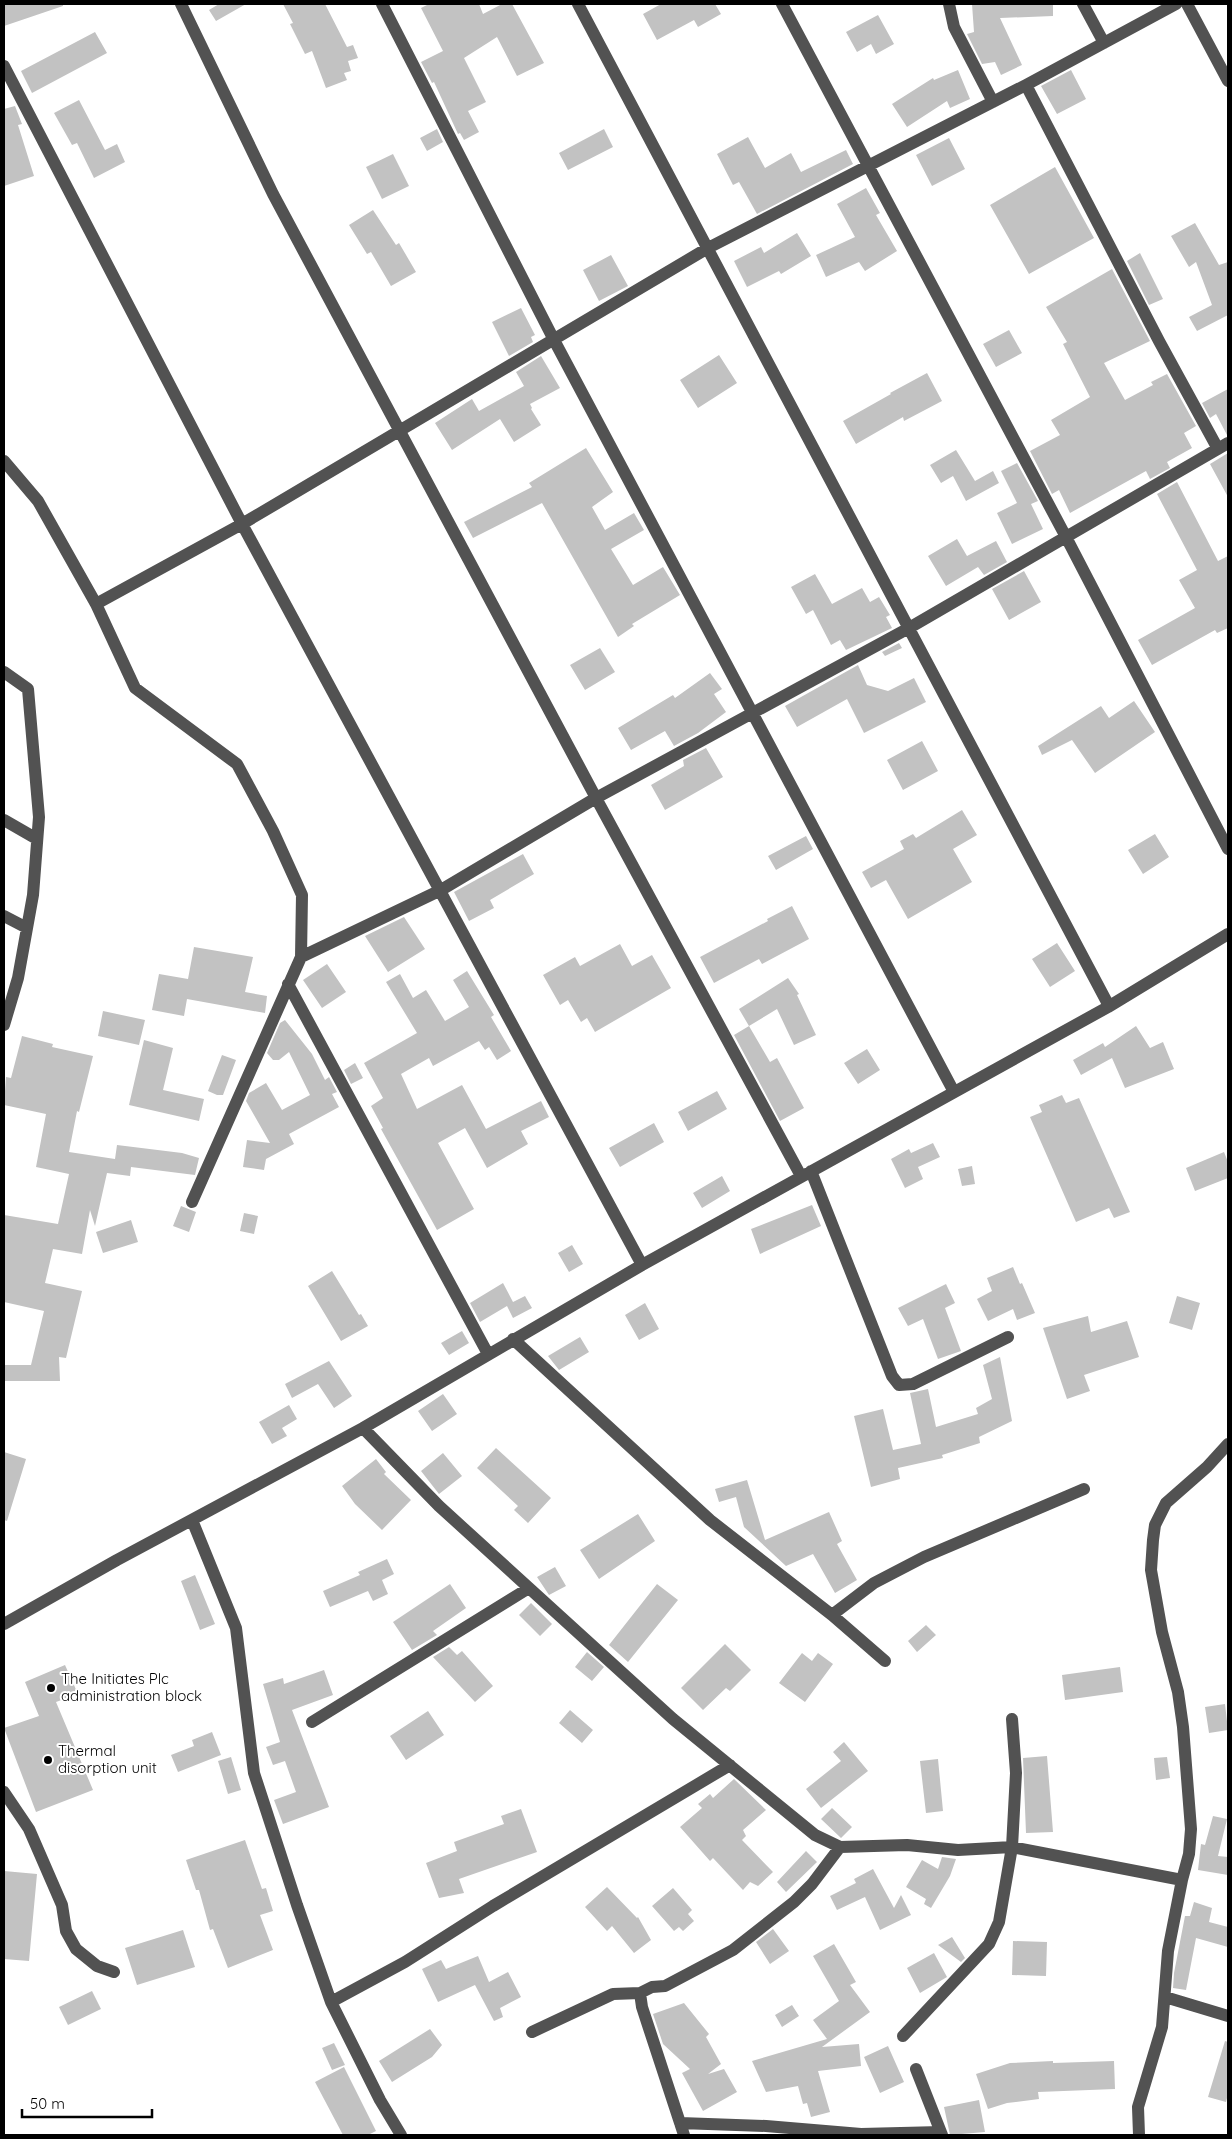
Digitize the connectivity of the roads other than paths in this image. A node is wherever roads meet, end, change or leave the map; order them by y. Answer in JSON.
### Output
{"nodes":[{"id":1,"x":181,"y":4,"type":"edge"},
{"id":2,"x":382,"y":4,"type":"edge"},
{"id":3,"x":578,"y":4,"type":"edge"},
{"id":4,"x":782,"y":4,"type":"edge"},
{"id":5,"x":949,"y":4,"type":"edge"},
{"id":6,"x":1083,"y":4,"type":"edge"},
{"id":7,"x":1176,"y":4,"type":"edge"},
{"id":8,"x":1187,"y":4,"type":"edge"},
{"id":9,"x":1104,"y":43,"type":"junction"},
{"id":10,"x":4,"y":66,"type":"edge"},
{"id":11,"x":1228,"y":81,"type":"edge"},
{"id":12,"x":1026,"y":85,"type":"junction"},
{"id":13,"x":993,"y":102,"type":"junction"},
{"id":14,"x":870,"y":165,"type":"junction"},
{"id":15,"x":708,"y":248,"type":"junction"},
{"id":16,"x":554,"y":340,"type":"junction"},
{"id":17,"x":400,"y":429,"type":"junction"},
{"id":18,"x":1223,"y":446,"type":"edge"},
{"id":19,"x":4,"y":461,"type":"edge"},
{"id":20,"x":242,"y":524,"type":"junction"},
{"id":21,"x":1066,"y":537,"type":"junction"},
{"id":22,"x":96,"y":604,"type":"junction"},
{"id":23,"x":909,"y":628,"type":"junction"},
{"id":24,"x":4,"y":672,"type":"edge"},
{"id":25,"x":752,"y":712,"type":"junction"},
{"id":26,"x":596,"y":798,"type":"junction"},
{"id":27,"x":4,"y":820,"type":"edge"},
{"id":28,"x":38,"y":839,"type":"junction"},
{"id":29,"x":1228,"y":850,"type":"edge"},
{"id":30,"x":440,"y":890,"type":"junction"},
{"id":31,"x":4,"y":916,"type":"edge"},
{"id":32,"x":27,"y":928,"type":"junction"},
{"id":33,"x":1228,"y":934,"type":"edge"},
{"id":34,"x":301,"y":957,"type":"junction"},
{"id":35,"x":288,"y":984,"type":"junction"},
{"id":36,"x":1109,"y":1006,"type":"junction"},
{"id":37,"x":4,"y":1025,"type":"edge"},
{"id":38,"x":954,"y":1092,"type":"junction"},
{"id":39,"x":806,"y":1173,"type":"junction"},
{"id":40,"x":192,"y":1202,"type":"dead end"},
{"id":41,"x":642,"y":1265,"type":"junction"},
{"id":42,"x":1008,"y":1337,"type":"dead end"},
{"id":43,"x":514,"y":1340,"type":"junction"},
{"id":44,"x":488,"y":1354,"type":"junction"},
{"id":45,"x":362,"y":1428,"type":"junction"},
{"id":46,"x":1228,"y":1444,"type":"edge"},
{"id":47,"x":1084,"y":1490,"type":"dead end"},
{"id":48,"x":192,"y":1520,"type":"junction"},
{"id":49,"x":529,"y":1588,"type":"junction"},
{"id":50,"x":832,"y":1615,"type":"junction"},
{"id":51,"x":4,"y":1624,"type":"edge"},
{"id":52,"x":885,"y":1661,"type":"dead end"},
{"id":53,"x":1012,"y":1719,"type":"dead end"},
{"id":54,"x":312,"y":1722,"type":"dead end"},
{"id":55,"x":730,"y":1765,"type":"junction"},
{"id":56,"x":4,"y":1792,"type":"edge"},
{"id":57,"x":840,"y":1847,"type":"junction"},
{"id":58,"x":1012,"y":1847,"type":"junction"},
{"id":59,"x":1182,"y":1880,"type":"junction"},
{"id":60,"x":114,"y":1972,"type":"dead end"},
{"id":61,"x":640,"y":1993,"type":"junction"},
{"id":62,"x":1165,"y":1997,"type":"junction"},
{"id":63,"x":331,"y":2002,"type":"junction"},
{"id":64,"x":1228,"y":2016,"type":"edge"},
{"id":65,"x":532,"y":2032,"type":"dead end"},
{"id":66,"x":903,"y":2036,"type":"dead end"},
{"id":67,"x":916,"y":2069,"type":"dead end"},
{"id":68,"x":682,"y":2129,"type":"edge"},
{"id":69,"x":942,"y":2133,"type":"edge"},
{"id":70,"x":400,"y":2135,"type":"edge"},
{"id":71,"x":1139,"y":2135,"type":"edge"}],
"edges":[{"from":1,"to":17,"type":"street"},
{"from":2,"to":16,"type":"street"},
{"from":3,"to":15,"type":"street"},
{"from":4,"to":14,"type":"street"},
{"from":5,"to":13,"type":"street"},
{"from":6,"to":9,"type":"street"},
{"from":7,"to":9,"type":"street"},
{"from":8,"to":11,"type":"street"},
{"from":9,"to":12,"type":"street"},
{"from":10,"to":20,"type":"street"},
{"from":12,"to":13,"type":"street"},
{"from":12,"to":18,"type":"street"},
{"from":13,"to":14,"type":"street"},
{"from":14,"to":15,"type":"street"},
{"from":14,"to":21,"type":"street"},
{"from":15,"to":16,"type":"street"},
{"from":15,"to":23,"type":"street"},
{"from":16,"to":17,"type":"street"},
{"from":16,"to":25,"type":"street"},
{"from":17,"to":20,"type":"street"},
{"from":17,"to":26,"type":"street"},
{"from":18,"to":21,"type":"street"},
{"from":19,"to":22,"type":"street"},
{"from":20,"to":22,"type":"street"},
{"from":20,"to":30,"type":"street"},
{"from":21,"to":23,"type":"street"},
{"from":21,"to":29,"type":"street"},
{"from":22,"to":34,"type":"street"},
{"from":23,"to":25,"type":"street"},
{"from":23,"to":36,"type":"street"},
{"from":24,"to":28,"type":"street"},
{"from":25,"to":26,"type":"street"},
{"from":25,"to":38,"type":"street"},
{"from":26,"to":30,"type":"street"},
{"from":26,"to":39,"type":"street"},
{"from":27,"to":28,"type":"street"},
{"from":28,"to":32,"type":"street"},
{"from":30,"to":34,"type":"street"},
{"from":30,"to":41,"type":"street"},
{"from":31,"to":32,"type":"street"},
{"from":32,"to":37,"type":"street"},
{"from":33,"to":36,"type":"street"},
{"from":34,"to":35,"type":"street"},
{"from":35,"to":40,"type":"street"},
{"from":35,"to":44,"type":"street"},
{"from":36,"to":38,"type":"street"},
{"from":38,"to":39,"type":"street"},
{"from":39,"to":41,"type":"street"},
{"from":39,"to":42,"type":"street"},
{"from":41,"to":43,"type":"street"},
{"from":43,"to":44,"type":"street"},
{"from":43,"to":50,"type":"street"},
{"from":44,"to":45,"type":"street"},
{"from":45,"to":48,"type":"street"},
{"from":45,"to":49,"type":"street"},
{"from":46,"to":59,"type":"street"},
{"from":47,"to":50,"type":"street"},
{"from":48,"to":51,"type":"street"},
{"from":48,"to":63,"type":"street"},
{"from":49,"to":54,"type":"street"},
{"from":49,"to":55,"type":"street"},
{"from":50,"to":52,"type":"street"},
{"from":53,"to":58,"type":"street"},
{"from":55,"to":57,"type":"street"},
{"from":55,"to":63,"type":"street"},
{"from":56,"to":60,"type":"street"},
{"from":57,"to":58,"type":"street"},
{"from":57,"to":61,"type":"street"},
{"from":58,"to":59,"type":"street"},
{"from":58,"to":66,"type":"street"},
{"from":59,"to":62,"type":"street"},
{"from":61,"to":65,"type":"street"},
{"from":61,"to":68,"type":"street"},
{"from":62,"to":64,"type":"street"},
{"from":62,"to":71,"type":"street"},
{"from":63,"to":70,"type":"street"},
{"from":67,"to":69,"type":"street"},
{"from":68,"to":69,"type":"street"}]}
